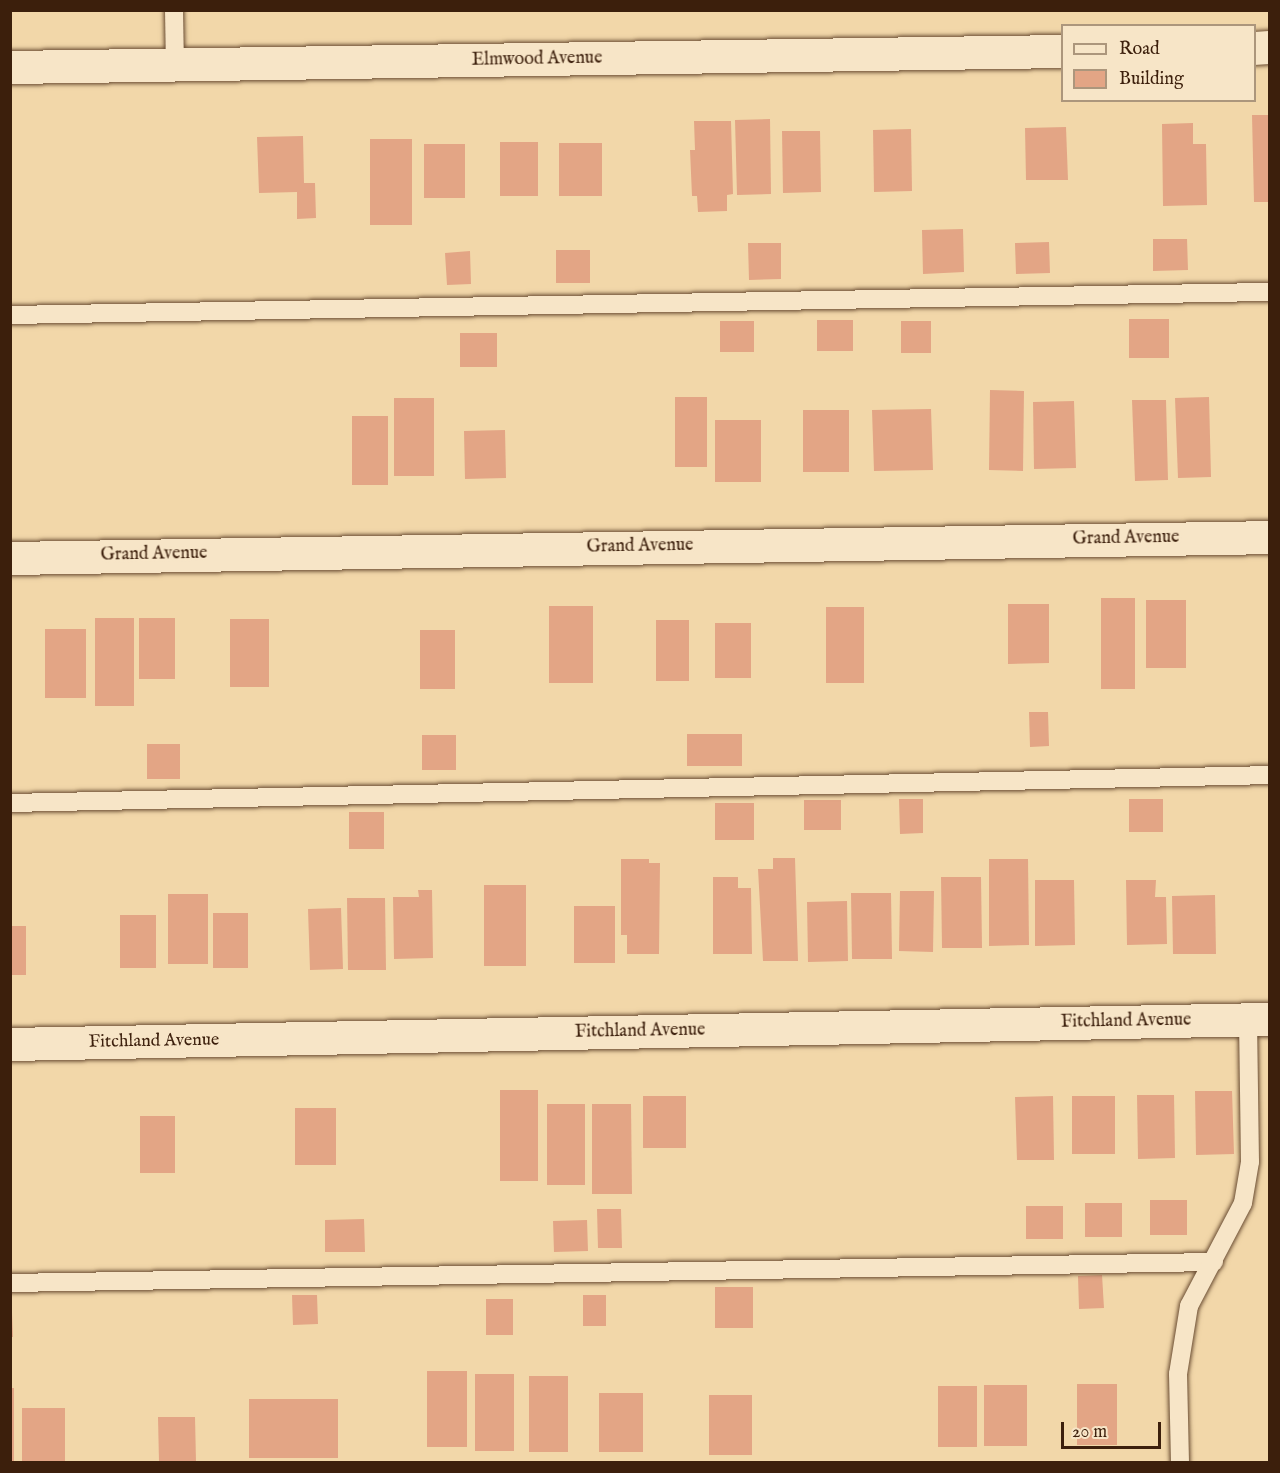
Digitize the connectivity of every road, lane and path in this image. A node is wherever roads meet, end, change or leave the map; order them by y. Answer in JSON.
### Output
{"nodes":[{"id":1,"x":174,"y":10,"type":"edge"},
{"id":2,"x":1061,"y":51,"type":"edge"},
{"id":3,"x":175,"y":66,"type":"junction"},
{"id":4,"x":10,"y":67,"type":"edge"},
{"id":5,"x":1269,"y":292,"type":"edge"},
{"id":6,"x":10,"y":315,"type":"edge"},
{"id":7,"x":1269,"y":537,"type":"edge"},
{"id":8,"x":10,"y":558,"type":"edge"},
{"id":9,"x":1269,"y":775,"type":"edge"},
{"id":10,"x":10,"y":803,"type":"edge"},
{"id":11,"x":1259,"y":1019,"type":"edge"},
{"id":12,"x":10,"y":1044,"type":"edge"},
{"id":13,"x":1214,"y":1262,"type":"junction"},
{"id":14,"x":10,"y":1283,"type":"edge"},
{"id":15,"x":1180,"y":1462,"type":"edge"}],
"edges":[{"from":1,"to":3,"type":"lane"},
{"from":2,"to":3,"type":"street","name":"Elmwood Avenue"},
{"from":3,"to":4,"type":"street","name":"Elmwood Avenue"},
{"from":5,"to":6,"type":"lane"},
{"from":7,"to":8,"type":"street","name":"Grand Avenue"},
{"from":9,"to":10,"type":"lane"},
{"from":11,"to":12,"type":"street","name":"Fitchland Avenue"},
{"from":11,"to":13,"type":"lane"},
{"from":13,"to":14,"type":"lane"},
{"from":13,"to":15,"type":"lane"}]}
